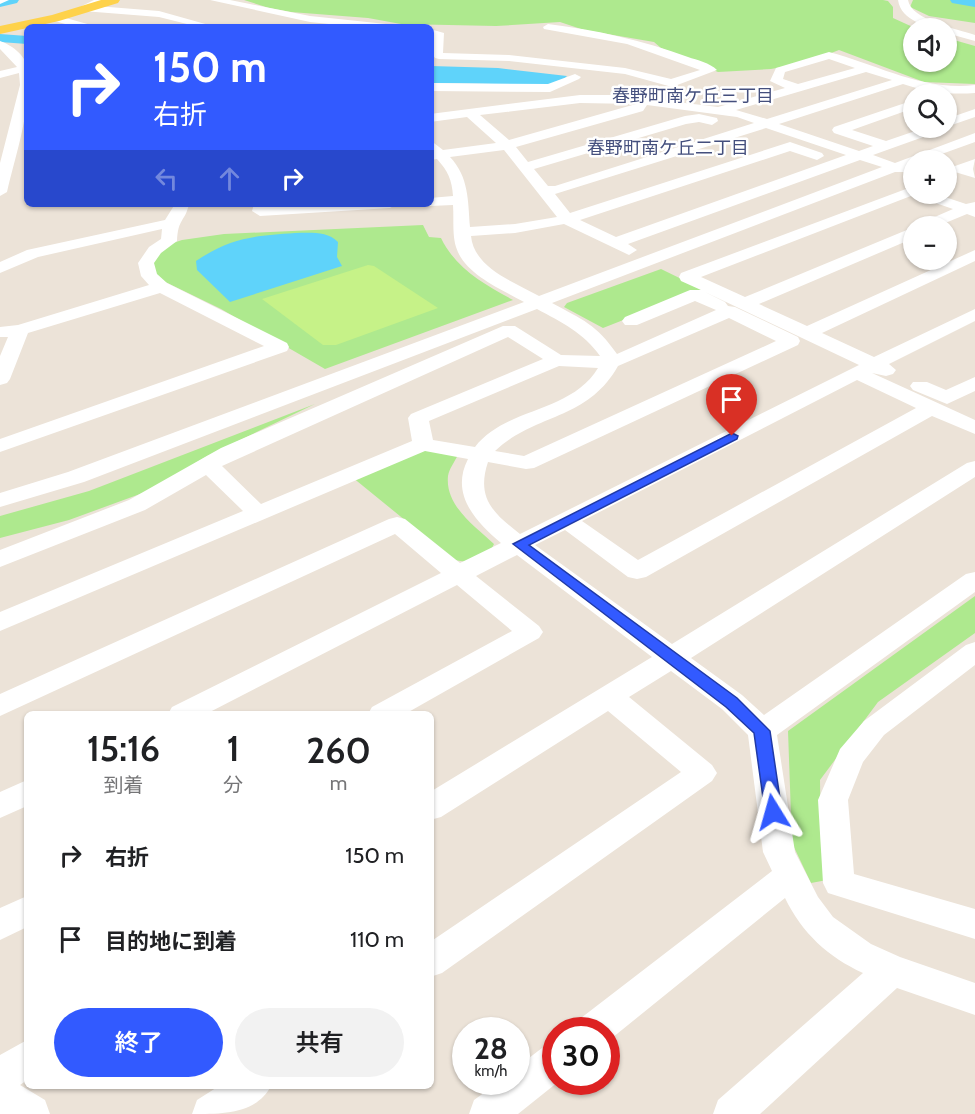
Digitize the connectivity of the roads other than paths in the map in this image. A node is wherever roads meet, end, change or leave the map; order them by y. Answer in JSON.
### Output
{"nodes":[{"id":1,"x":104,"y":0,"type":"edge"},
{"id":2,"x":114,"y":0,"type":"edge"},
{"id":3,"x":215,"y":0,"type":"edge"},
{"id":4,"x":903,"y":0,"type":"edge"},
{"id":5,"x":87,"y":8,"type":"junction"},
{"id":6,"x":55,"y":18,"type":"junction"},
{"id":7,"x":917,"y":18,"type":"edge"},
{"id":8,"x":28,"y":24,"type":"edge"},
{"id":9,"x":76,"y":24,"type":"edge"},
{"id":10,"x":200,"y":24,"type":"edge"},
{"id":11,"x":358,"y":24,"type":"edge"},
{"id":12,"x":24,"y":25,"type":"edge"},
{"id":13,"x":548,"y":27,"type":"dead end"},
{"id":14,"x":0,"y":30,"type":"edge"},
{"id":15,"x":434,"y":32,"type":"edge"},
{"id":16,"x":957,"y":32,"type":"edge"},
{"id":17,"x":975,"y":38,"type":"edge"},
{"id":18,"x":0,"y":44,"type":"edge"},
{"id":19,"x":24,"y":67,"type":"edge"},
{"id":20,"x":24,"y":68,"type":"edge"},
{"id":21,"x":866,"y":68,"type":"junction"},
{"id":22,"x":0,"y":75,"type":"edge"},
{"id":23,"x":575,"y":77,"type":"dead end"},
{"id":24,"x":901,"y":81,"type":"junction"},
{"id":25,"x":912,"y":84,"type":"edge"},
{"id":26,"x":524,"y":85,"type":"dead end"},
{"id":27,"x":434,"y":87,"type":"edge"},
{"id":28,"x":434,"y":87,"type":"edge"},
{"id":29,"x":796,"y":87,"type":"junction"},
{"id":30,"x":975,"y":89,"type":"edge"},
{"id":31,"x":957,"y":91,"type":"edge"},
{"id":32,"x":24,"y":94,"type":"edge"},
{"id":33,"x":643,"y":101,"type":"junction"},
{"id":34,"x":903,"y":108,"type":"edge"},
{"id":35,"x":721,"y":110,"type":"junction"},
{"id":36,"x":975,"y":113,"type":"edge"},
{"id":37,"x":475,"y":117,"type":"junction"},
{"id":38,"x":608,"y":117,"type":"junction"},
{"id":39,"x":434,"y":118,"type":"edge"},
{"id":40,"x":957,"y":119,"type":"edge"},
{"id":41,"x":766,"y":124,"type":"junction"},
{"id":42,"x":16,"y":129,"type":"junction"},
{"id":43,"x":743,"y":130,"type":"junction"},
{"id":44,"x":0,"y":131,"type":"edge"},
{"id":45,"x":975,"y":137,"type":"edge"},
{"id":46,"x":907,"y":138,"type":"edge"},
{"id":47,"x":507,"y":145,"type":"junction"},
{"id":48,"x":884,"y":146,"type":"junction"},
{"id":49,"x":436,"y":155,"type":"edge"},
{"id":50,"x":859,"y":155,"type":"junction"},
{"id":51,"x":836,"y":163,"type":"junction"},
{"id":52,"x":975,"y":163,"type":"edge"},
{"id":53,"x":525,"y":167,"type":"junction"},
{"id":54,"x":896,"y":167,"type":"junction"},
{"id":55,"x":903,"y":169,"type":"edge"},
{"id":56,"x":975,"y":174,"type":"edge"},
{"id":57,"x":544,"y":191,"type":"junction"},
{"id":58,"x":0,"y":192,"type":"edge"},
{"id":59,"x":903,"y":194,"type":"edge"},
{"id":60,"x":460,"y":200,"type":"junction"},
{"id":61,"x":434,"y":202,"type":"edge"},
{"id":62,"x":956,"y":204,"type":"edge"},
{"id":63,"x":181,"y":207,"type":"edge"},
{"id":64,"x":261,"y":207,"type":"edge"},
{"id":65,"x":338,"y":207,"type":"edge"},
{"id":66,"x":321,"y":208,"type":"junction"},
{"id":67,"x":972,"y":209,"type":"edge"},
{"id":68,"x":953,"y":216,"type":"edge"},
{"id":69,"x":568,"y":220,"type":"junction"},
{"id":70,"x":170,"y":223,"type":"junction"},
{"id":71,"x":323,"y":227,"type":"dead end"},
{"id":72,"x":462,"y":232,"type":"junction"},
{"id":73,"x":903,"y":237,"type":"edge"},
{"id":74,"x":615,"y":243,"type":"junction"},
{"id":75,"x":975,"y":255,"type":"edge"},
{"id":76,"x":650,"y":260,"type":"junction"},
{"id":77,"x":0,"y":268,"type":"edge"},
{"id":78,"x":161,"y":287,"type":"junction"},
{"id":79,"x":537,"y":303,"type":"junction"},
{"id":80,"x":737,"y":307,"type":"junction"},
{"id":81,"x":975,"y":314,"type":"edge"},
{"id":82,"x":631,"y":321,"type":"dead end"},
{"id":83,"x":20,"y":330,"type":"junction"},
{"id":84,"x":0,"y":332,"type":"edge"},
{"id":85,"x":808,"y":333,"type":"junction"},
{"id":86,"x":557,"y":360,"type":"junction"},
{"id":87,"x":612,"y":360,"type":"junction"},
{"id":88,"x":865,"y":369,"type":"junction"},
{"id":89,"x":0,"y":379,"type":"edge"},
{"id":90,"x":975,"y":383,"type":"edge"},
{"id":91,"x":931,"y":408,"type":"junction"},
{"id":92,"x":975,"y":428,"type":"edge"},
{"id":93,"x":423,"y":444,"type":"junction"},
{"id":94,"x":0,"y":446,"type":"edge"},
{"id":95,"x":481,"y":454,"type":"junction"},
{"id":96,"x":206,"y":468,"type":"junction"},
{"id":97,"x":975,"y":468,"type":"edge"},
{"id":98,"x":0,"y":500,"type":"edge"},
{"id":99,"x":257,"y":513,"type":"junction"},
{"id":100,"x":567,"y":521,"type":"junction"},
{"id":101,"x":520,"y":544,"type":"junction"},
{"id":102,"x":0,"y":559,"type":"edge"},
{"id":103,"x":460,"y":574,"type":"junction"},
{"id":104,"x":975,"y":579,"type":"edge"},
{"id":105,"x":0,"y":622,"type":"edge"},
{"id":106,"x":974,"y":653,"type":"edge"},
{"id":107,"x":672,"y":658,"type":"junction"},
{"id":108,"x":610,"y":697,"type":"junction"},
{"id":109,"x":0,"y":706,"type":"edge"},
{"id":110,"x":188,"y":711,"type":"edge"},
{"id":111,"x":387,"y":711,"type":"edge"},
{"id":112,"x":762,"y":731,"type":"junction"},
{"id":113,"x":24,"y":794,"type":"edge"},
{"id":114,"x":0,"y":806,"type":"edge"},
{"id":115,"x":434,"y":806,"type":"edge"},
{"id":116,"x":789,"y":876,"type":"junction"},
{"id":117,"x":24,"y":912,"type":"edge"},
{"id":118,"x":975,"y":924,"type":"edge"},
{"id":119,"x":0,"y":925,"type":"edge"},
{"id":120,"x":434,"y":959,"type":"edge"},
{"id":121,"x":892,"y":970,"type":"junction"},
{"id":122,"x":975,"y":999,"type":"edge"},
{"id":123,"x":610,"y":1017,"type":"edge"},
{"id":124,"x":24,"y":1060,"type":"edge"},
{"id":125,"x":542,"y":1071,"type":"edge"},
{"id":126,"x":0,"y":1077,"type":"edge"},
{"id":127,"x":248,"y":1089,"type":"edge"},
{"id":128,"x":0,"y":1094,"type":"edge"},
{"id":129,"x":31,"y":1114,"type":"edge"},
{"id":130,"x":211,"y":1114,"type":"edge"},
{"id":131,"x":488,"y":1114,"type":"edge"},
{"id":132,"x":732,"y":1114,"type":"edge"}],
"edges":[{"from":1,"to":5,"type":"street"},
{"from":2,"to":5,"type":"main road"},
{"from":3,"to":11,"type":"street"},
{"from":4,"to":7,"type":"street"},
{"from":5,"to":6,"type":"main road"},
{"from":5,"to":10,"type":"street"},
{"from":6,"to":8,"type":"main road"},
{"from":6,"to":9,"type":"street"},
{"from":12,"to":14,"type":"main road"},
{"from":13,"to":15,"type":"street"},
{"from":16,"to":17,"type":"street"},
{"from":18,"to":19,"type":"street"},
{"from":20,"to":22,"type":"street"},
{"from":21,"to":24,"type":"street"},
{"from":21,"to":29,"type":"street"},
{"from":21,"to":29,"type":"street"},
{"from":23,"to":27,"type":"street"},
{"from":24,"to":25,"type":"street"},
{"from":24,"to":41,"type":"street"},
{"from":26,"to":28,"type":"street"},
{"from":29,"to":35,"type":"street"},
{"from":30,"to":31,"type":"street"},
{"from":32,"to":42,"type":"street"},
{"from":33,"to":35,"type":"street"},
{"from":33,"to":37,"type":"street"},
{"from":33,"to":38,"type":"street"},
{"from":34,"to":48,"type":"street"},
{"from":35,"to":41,"type":"street"},
{"from":36,"to":40,"type":"street"},
{"from":37,"to":38,"type":"street"},
{"from":37,"to":39,"type":"street"},
{"from":37,"to":47,"type":"street"},
{"from":38,"to":47,"type":"street"},
{"from":41,"to":43,"type":"street"},
{"from":41,"to":50,"type":"street"},
{"from":42,"to":44,"type":"street"},
{"from":42,"to":58,"type":"street"},
{"from":43,"to":53,"type":"street"},
{"from":43,"to":57,"type":"street"},
{"from":45,"to":54,"type":"street"},
{"from":46,"to":48,"type":"street"},
{"from":47,"to":49,"type":"street"},
{"from":47,"to":53,"type":"street"},
{"from":48,"to":50,"type":"street"},
{"from":49,"to":60,"type":"street"},
{"from":50,"to":51,"type":"street"},
{"from":50,"to":54,"type":"street"},
{"from":51,"to":69,"type":"street"},
{"from":51,"to":74,"type":"street"},
{"from":52,"to":56,"type":"street"},
{"from":53,"to":57,"type":"street"},
{"from":54,"to":55,"type":"street"},
{"from":54,"to":76,"type":"street"},
{"from":57,"to":69,"type":"street"},
{"from":59,"to":80,"type":"street"},
{"from":60,"to":61,"type":"street"},
{"from":60,"to":72,"type":"street"},
{"from":62,"to":67,"type":"street"},
{"from":63,"to":70,"type":"street"},
{"from":64,"to":66,"type":"street"},
{"from":65,"to":66,"type":"street"},
{"from":66,"to":71,"type":"street"},
{"from":67,"to":68,"type":"street"},
{"from":69,"to":72,"type":"street"},
{"from":69,"to":74,"type":"street"},
{"from":70,"to":77,"type":"street"},
{"from":70,"to":78,"type":"street"},
{"from":72,"to":79,"type":"street"},
{"from":73,"to":80,"type":"street"},
{"from":74,"to":76,"type":"street"},
{"from":75,"to":85,"type":"street"},
{"from":76,"to":79,"type":"street"},
{"from":78,"to":83,"type":"street"},
{"from":78,"to":94,"type":"street"},
{"from":79,"to":87,"type":"street"},
{"from":79,"to":98,"type":"street"},
{"from":80,"to":82,"type":"street"},
{"from":80,"to":85,"type":"street"},
{"from":80,"to":87,"type":"street"},
{"from":80,"to":95,"type":"street"},
{"from":81,"to":88,"type":"street"},
{"from":83,"to":84,"type":"street"},
{"from":83,"to":89,"type":"street"},
{"from":85,"to":88,"type":"street"},
{"from":86,"to":87,"type":"street"},
{"from":86,"to":93,"type":"street"},
{"from":86,"to":96,"type":"street"},
{"from":87,"to":95,"type":"street"},
{"from":88,"to":90,"type":"street"},
{"from":88,"to":91,"type":"street"},
{"from":88,"to":100,"type":"street"},
{"from":91,"to":92,"type":"street"},
{"from":91,"to":100,"type":"street"},
{"from":93,"to":95,"type":"street"},
{"from":93,"to":99,"type":"street"},
{"from":95,"to":101,"type":"street"},
{"from":96,"to":99,"type":"street"},
{"from":96,"to":102,"type":"street"},
{"from":97,"to":107,"type":"street"},
{"from":99,"to":105,"type":"street"},
{"from":100,"to":101,"type":"street"},
{"from":101,"to":103,"type":"street"},
{"from":101,"to":107,"type":"street"},
{"from":103,"to":109,"type":"street"},
{"from":103,"to":110,"type":"street"},
{"from":103,"to":111,"type":"street"},
{"from":104,"to":112,"type":"street"},
{"from":106,"to":118,"type":"street"},
{"from":107,"to":108,"type":"street"},
{"from":107,"to":112,"type":"street"},
{"from":108,"to":115,"type":"street"},
{"from":108,"to":120,"type":"street"},
{"from":112,"to":116,"type":"street"},
{"from":113,"to":114,"type":"street"},
{"from":116,"to":121,"type":"street"},
{"from":116,"to":123,"type":"street"},
{"from":117,"to":119,"type":"street"},
{"from":121,"to":122,"type":"street"},
{"from":121,"to":132,"type":"street"},
{"from":124,"to":126,"type":"street"},
{"from":125,"to":131,"type":"street"},
{"from":127,"to":130,"type":"street"},
{"from":128,"to":129,"type":"street"}]}
